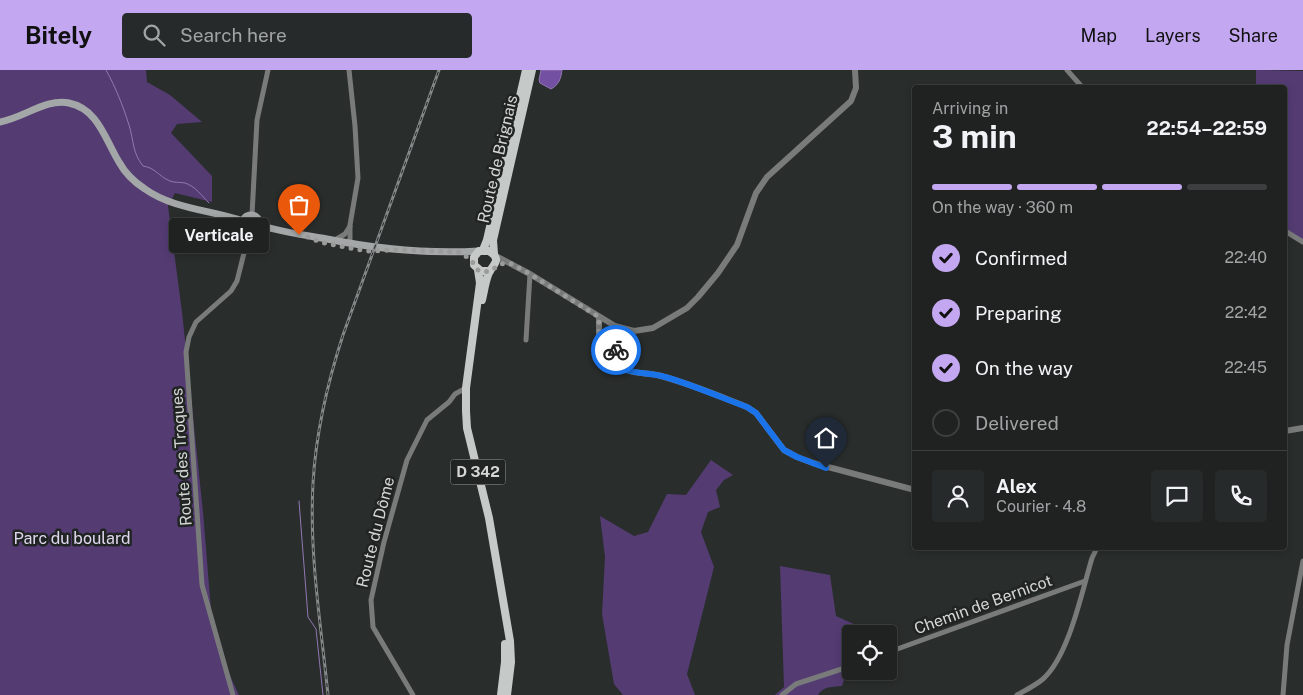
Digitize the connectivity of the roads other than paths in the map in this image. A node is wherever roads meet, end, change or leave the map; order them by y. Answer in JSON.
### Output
{"nodes":[{"id":1,"x":268,"y":70,"type":"edge"},
{"id":2,"x":350,"y":70,"type":"edge"},
{"id":3,"x":526,"y":70,"type":"edge"},
{"id":4,"x":532,"y":70,"type":"edge"},
{"id":5,"x":855,"y":70,"type":"edge"},
{"id":6,"x":1067,"y":70,"type":"edge"},
{"id":7,"x":1080,"y":85,"type":"edge"},
{"id":8,"x":0,"y":122,"type":"edge"},
{"id":9,"x":252,"y":216,"type":"junction"},
{"id":10,"x":242,"y":221,"type":"junction"},
{"id":11,"x":259,"y":224,"type":"junction"},
{"id":12,"x":350,"y":225,"type":"junction"},
{"id":13,"x":249,"y":232,"type":"junction"},
{"id":14,"x":1287,"y":232,"type":"edge"},
{"id":15,"x":312,"y":238,"type":"junction"},
{"id":16,"x":334,"y":241,"type":"junction"},
{"id":17,"x":1303,"y":242,"type":"edge"},
{"id":18,"x":350,"y":244,"type":"junction"},
{"id":19,"x":399,"y":250,"type":"junction"},
{"id":20,"x":481,"y":251,"type":"junction"},
{"id":21,"x":460,"y":252,"type":"junction"},
{"id":22,"x":494,"y":255,"type":"junction"},
{"id":23,"x":474,"y":262,"type":"junction"},
{"id":24,"x":510,"y":263,"type":"junction"},
{"id":25,"x":492,"y":269,"type":"junction"},
{"id":26,"x":478,"y":270,"type":"junction"},
{"id":27,"x":530,"y":274,"type":"junction"},
{"id":28,"x":599,"y":317,"type":"junction"},
{"id":29,"x":475,"y":324,"type":"junction"},
{"id":30,"x":526,"y":340,"type":"dead end"},
{"id":31,"x":466,"y":388,"type":"junction"},
{"id":32,"x":449,"y":402,"type":"junction"},
{"id":33,"x":466,"y":402,"type":"junction"},
{"id":34,"x":1303,"y":428,"type":"edge"},
{"id":35,"x":1287,"y":431,"type":"edge"},
{"id":36,"x":912,"y":489,"type":"edge"},
{"id":37,"x":1096,"y":550,"type":"edge"},
{"id":38,"x":1303,"y":561,"type":"edge"},
{"id":39,"x":1085,"y":581,"type":"junction"},
{"id":40,"x":506,"y":619,"type":"junction"},
{"id":41,"x":897,"y":649,"type":"edge"},
{"id":42,"x":842,"y":669,"type":"edge"},
{"id":43,"x":233,"y":695,"type":"edge"},
{"id":44,"x":413,"y":695,"type":"edge"},
{"id":45,"x":501,"y":695,"type":"edge"},
{"id":46,"x":507,"y":695,"type":"edge"},
{"id":47,"x":782,"y":695,"type":"edge"},
{"id":48,"x":1017,"y":695,"type":"edge"},
{"id":49,"x":1283,"y":695,"type":"edge"}],
"edges":[{"from":1,"to":9,"type":"street"},
{"from":2,"to":12,"type":"street"},
{"from":3,"to":20,"type":"main road","name":"Route de Brignais"},
{"from":4,"to":22,"type":"main road","name":"Route de Brignais"},
{"from":5,"to":28,"type":"street"},
{"from":6,"to":7,"type":"street"},
{"from":8,"to":10,"type":"main road"},
{"from":9,"to":10,"type":"main road"},
{"from":9,"to":11,"type":"main road"},
{"from":10,"to":13,"type":"main road"},
{"from":11,"to":13,"type":"main road"},
{"from":11,"to":15,"type":"main road"},
{"from":12,"to":16,"type":"street"},
{"from":12,"to":18,"type":"street"},
{"from":13,"to":43,"type":"street","name":"Route des Troques"},
{"from":14,"to":17,"type":"street"},
{"from":15,"to":16,"type":"main road"},
{"from":15,"to":19,"type":"main road"},
{"from":16,"to":18,"type":"main road"},
{"from":18,"to":19,"type":"main road"},
{"from":19,"to":21,"type":"main road"},
{"from":20,"to":21,"type":"main road"},
{"from":20,"to":22,"type":"main road"},
{"from":20,"to":23,"type":"main road"},
{"from":21,"to":23,"type":"main road"},
{"from":22,"to":24,"type":"street"},
{"from":22,"to":25,"type":"main road"},
{"from":23,"to":26,"type":"main road"},
{"from":24,"to":25,"type":"street"},
{"from":24,"to":27,"type":"street"},
{"from":25,"to":26,"type":"main road"},
{"from":25,"to":29,"type":"main road","number":"D 342"},
{"from":26,"to":29,"type":"main road","number":"D 342"},
{"from":27,"to":28,"type":"street"},
{"from":27,"to":30,"type":"street"},
{"from":28,"to":36,"type":"street"},
{"from":29,"to":31,"type":"main road","number":"D 342"},
{"from":31,"to":32,"type":"street","name":"Route du Dôme"},
{"from":31,"to":33,"type":"main road","number":"D 342"},
{"from":32,"to":33,"type":"street"},
{"from":32,"to":44,"type":"street","name":"Route du Dôme"},
{"from":33,"to":40,"type":"main road","number":"D 342"},
{"from":34,"to":35,"type":"street"},
{"from":37,"to":39,"type":"street"},
{"from":38,"to":49,"type":"street"},
{"from":39,"to":41,"type":"street","name":"Chemin de Bernicot"},
{"from":39,"to":48,"type":"street"},
{"from":40,"to":45,"type":"main road","number":"D 342"},
{"from":40,"to":46,"type":"main road","number":"D 342"},
{"from":42,"to":47,"type":"street"}]}
